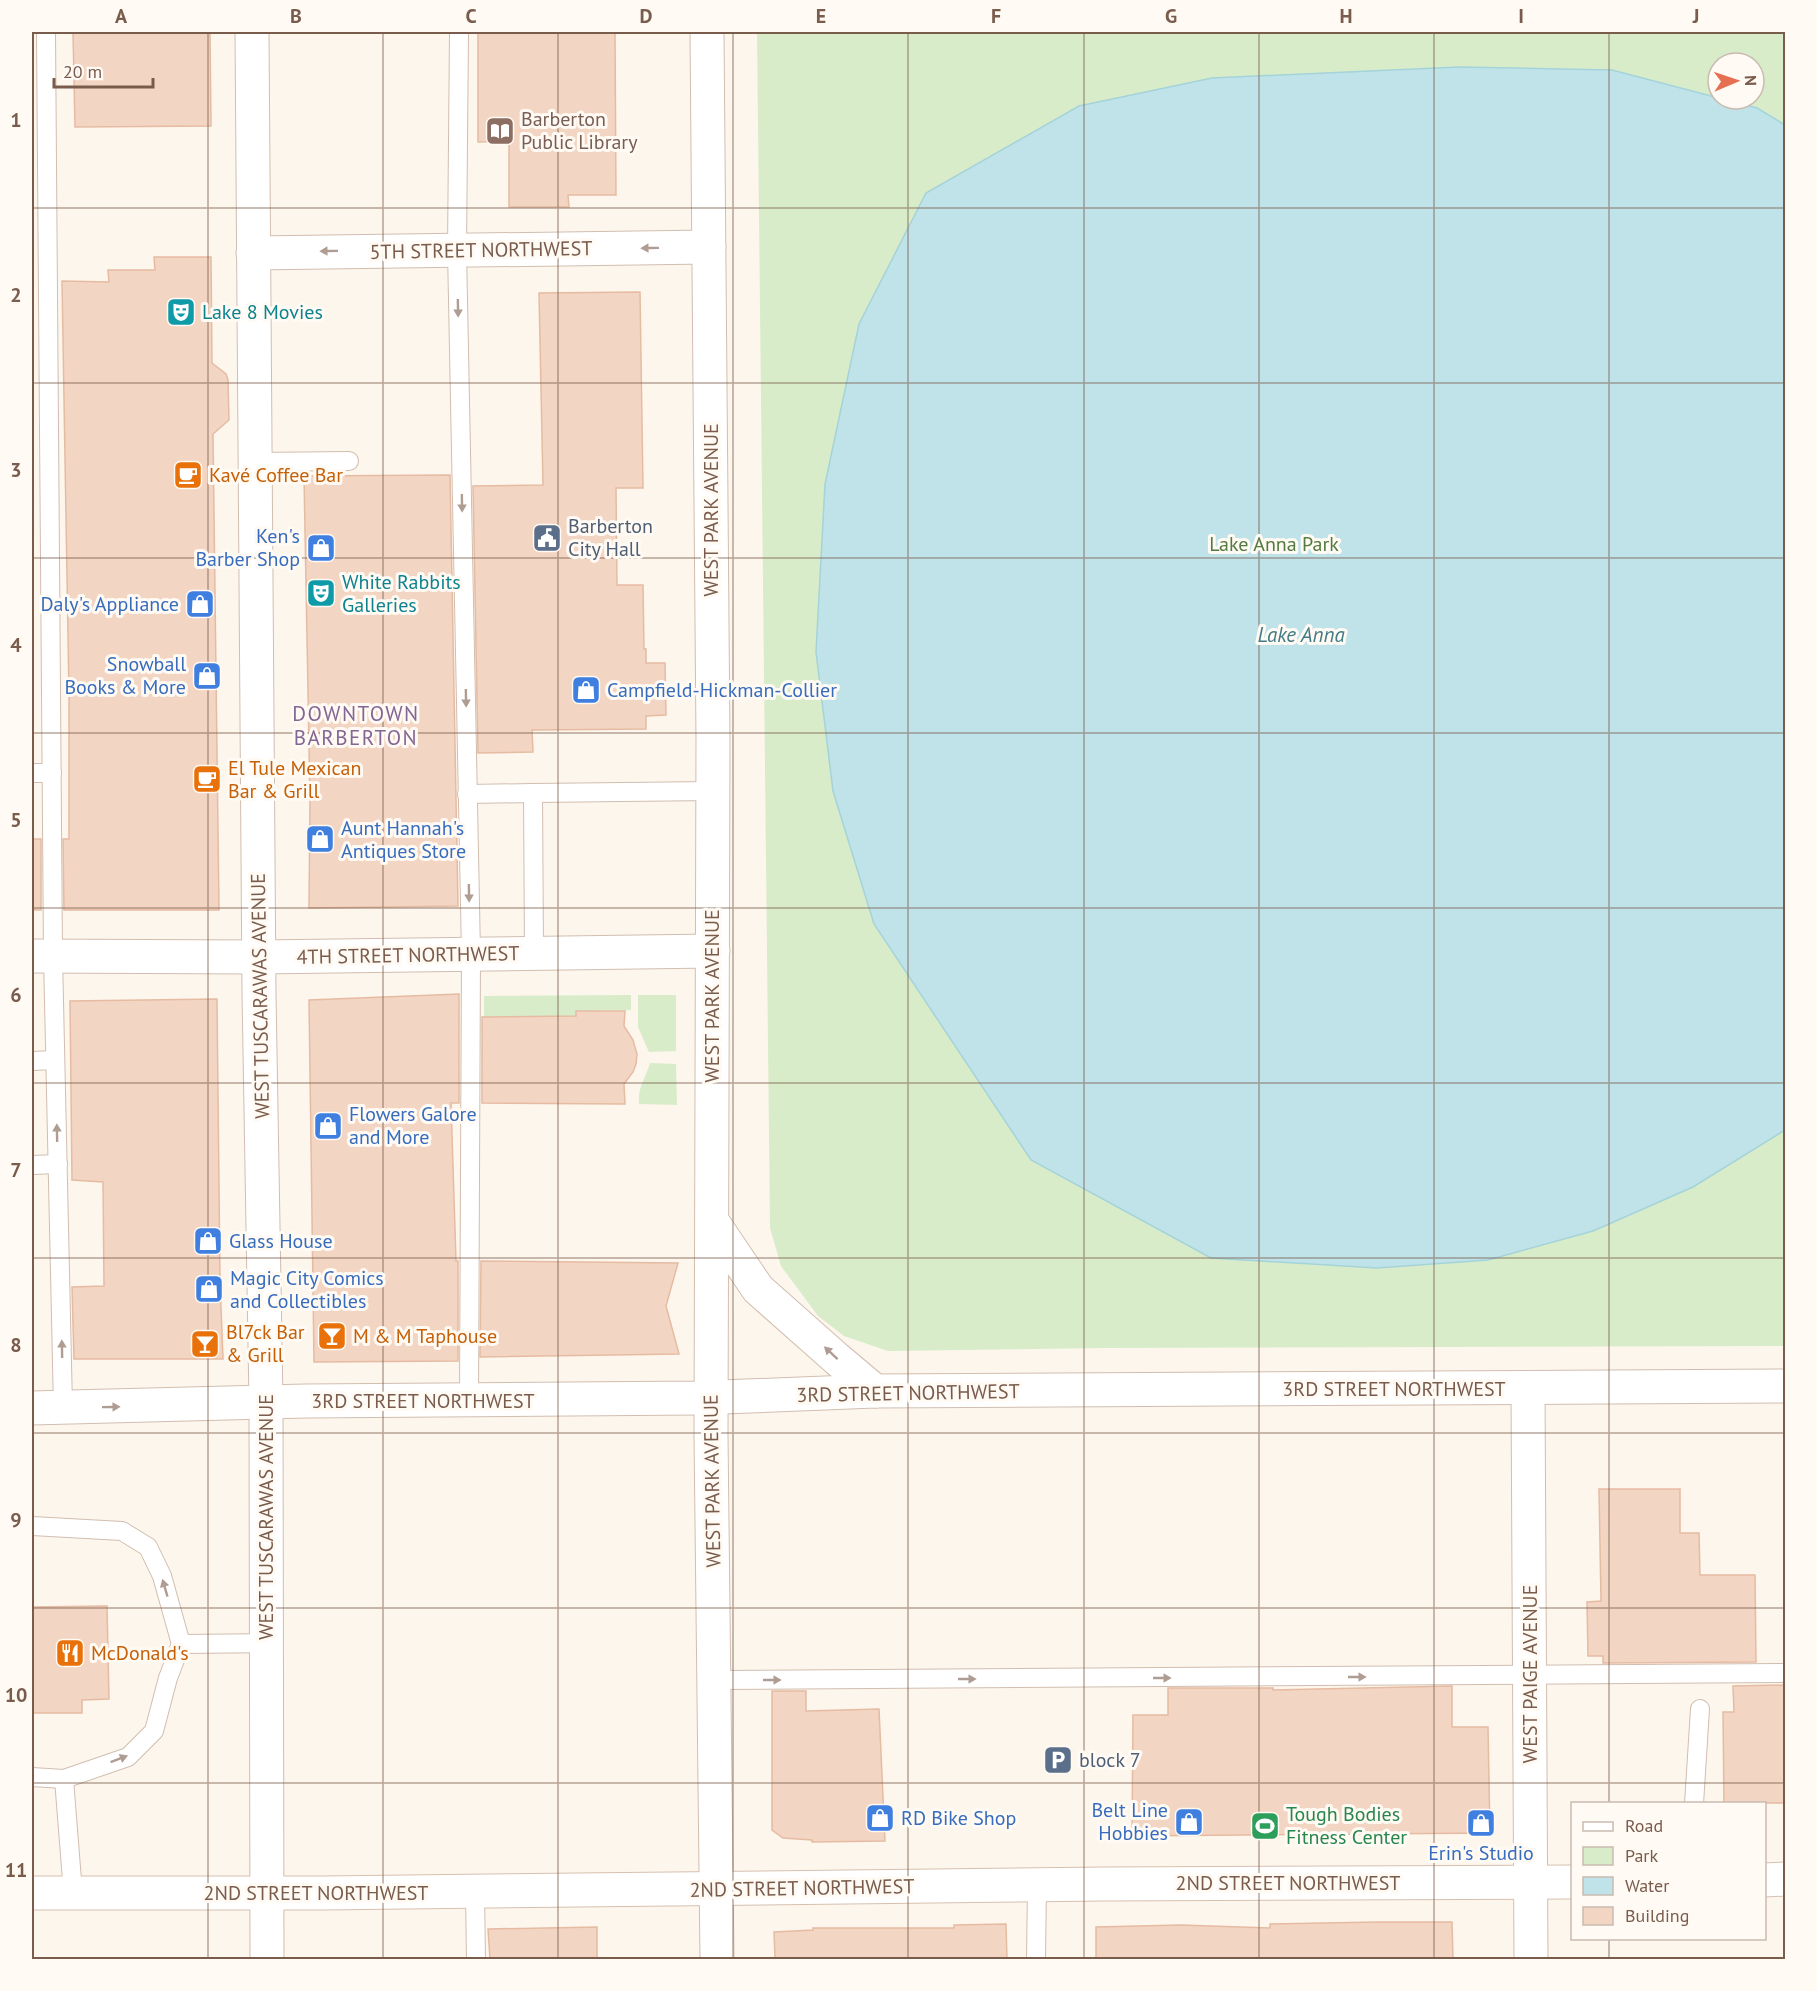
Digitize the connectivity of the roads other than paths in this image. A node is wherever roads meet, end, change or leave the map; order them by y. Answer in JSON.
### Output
{"nodes":[{"id":1,"x":46,"y":32,"type":"edge"},
{"id":2,"x":252,"y":32,"type":"edge"},
{"id":3,"x":459,"y":32,"type":"edge"},
{"id":4,"x":707,"y":32,"type":"edge"},
{"id":5,"x":39,"y":148,"type":"edge"},
{"id":6,"x":709,"y":247,"type":"junction"},
{"id":7,"x":457,"y":250,"type":"junction"},
{"id":8,"x":40,"y":253,"type":"edge"},
{"id":9,"x":254,"y":253,"type":"junction"},
{"id":10,"x":349,"y":461,"type":"dead end"},
{"id":11,"x":255,"y":462,"type":"junction"},
{"id":12,"x":32,"y":773,"type":"edge"},
{"id":13,"x":52,"y":773,"type":"junction"},
{"id":14,"x":713,"y":791,"type":"junction"},
{"id":15,"x":533,"y":793,"type":"junction"},
{"id":16,"x":467,"y":794,"type":"junction"},
{"id":17,"x":712,"y":951,"type":"junction"},
{"id":18,"x":534,"y":953,"type":"junction"},
{"id":19,"x":471,"y":954,"type":"junction"},
{"id":20,"x":42,"y":956,"type":"edge"},
{"id":21,"x":259,"y":957,"type":"junction"},
{"id":22,"x":55,"y":1060,"type":"junction"},
{"id":23,"x":32,"y":1061,"type":"edge"},
{"id":24,"x":58,"y":1164,"type":"junction"},
{"id":25,"x":32,"y":1165,"type":"edge"},
{"id":26,"x":712,"y":1221,"type":"junction"},
{"id":27,"x":1785,"y":1386,"type":"edge"},
{"id":28,"x":1528,"y":1388,"type":"junction"},
{"id":29,"x":875,"y":1391,"type":"junction"},
{"id":30,"x":711,"y":1398,"type":"junction"},
{"id":31,"x":469,"y":1401,"type":"junction"},
{"id":32,"x":266,"y":1402,"type":"junction"},
{"id":33,"x":47,"y":1408,"type":"edge"},
{"id":34,"x":32,"y":1526,"type":"edge"},
{"id":35,"x":267,"y":1643,"type":"junction"},
{"id":36,"x":181,"y":1644,"type":"junction"},
{"id":37,"x":1785,"y":1673,"type":"edge"},
{"id":38,"x":1530,"y":1676,"type":"junction"},
{"id":39,"x":714,"y":1680,"type":"junction"},
{"id":40,"x":1700,"y":1709,"type":"dead end"},
{"id":41,"x":32,"y":1777,"type":"edge"},
{"id":42,"x":64,"y":1779,"type":"junction"},
{"id":43,"x":1694,"y":1802,"type":"edge"},
{"id":44,"x":1785,"y":1879,"type":"edge"},
{"id":45,"x":1766,"y":1880,"type":"edge"},
{"id":46,"x":1531,"y":1882,"type":"junction"},
{"id":47,"x":1571,"y":1882,"type":"edge"},
{"id":48,"x":1037,"y":1885,"type":"junction"},
{"id":49,"x":716,"y":1890,"type":"junction"},
{"id":50,"x":475,"y":1892,"type":"junction"},
{"id":51,"x":32,"y":1893,"type":"edge"},
{"id":52,"x":73,"y":1893,"type":"junction"},
{"id":53,"x":267,"y":1894,"type":"junction"},
{"id":54,"x":267,"y":1959,"type":"edge"},
{"id":55,"x":476,"y":1959,"type":"edge"},
{"id":56,"x":717,"y":1959,"type":"edge"},
{"id":57,"x":1036,"y":1959,"type":"edge"},
{"id":58,"x":1531,"y":1959,"type":"edge"}],
"edges":[{"from":1,"to":5,"type":"lane"},
{"from":2,"to":9,"type":"street","name":"WEST TUSCARAWAS AVENUE"},
{"from":3,"to":7,"type":"lane"},
{"from":4,"to":6,"type":"street","name":"WEST PARK AVENUE"},
{"from":5,"to":8,"type":"lane"},
{"from":6,"to":7,"type":"street","name":"5TH STREET NORTHWEST","one_way":true},
{"from":6,"to":14,"type":"street","name":"WEST PARK AVENUE"},
{"from":7,"to":9,"type":"street","name":"5TH STREET NORTHWEST","one_way":true},
{"from":7,"to":16,"type":"lane","one_way":true},
{"from":8,"to":13,"type":"lane"},
{"from":9,"to":11,"type":"street","name":"WEST TUSCARAWAS AVENUE"},
{"from":10,"to":11,"type":"lane"},
{"from":11,"to":21,"type":"street","name":"WEST TUSCARAWAS AVENUE"},
{"from":12,"to":13,"type":"lane"},
{"from":13,"to":20,"type":"lane"},
{"from":14,"to":15,"type":"lane"},
{"from":14,"to":17,"type":"street","name":"WEST PARK AVENUE"},
{"from":15,"to":16,"type":"lane"},
{"from":15,"to":18,"type":"lane"},
{"from":16,"to":19,"type":"lane","one_way":true},
{"from":17,"to":18,"type":"street","name":"4TH STREET NORTHWEST"},
{"from":17,"to":26,"type":"street","name":"WEST PARK AVENUE"},
{"from":18,"to":19,"type":"street","name":"4TH STREET NORTHWEST"},
{"from":19,"to":21,"type":"street","name":"4TH STREET NORTHWEST"},
{"from":19,"to":31,"type":"lane"},
{"from":20,"to":21,"type":"street","name":"4TH STREET NORTHWEST"},
{"from":20,"to":22,"type":"lane"},
{"from":21,"to":32,"type":"street","name":"WEST TUSCARAWAS AVENUE"},
{"from":22,"to":23,"type":"lane"},
{"from":24,"to":22,"type":"lane","one_way":true},
{"from":24,"to":25,"type":"lane"},
{"from":33,"to":24,"type":"lane","one_way":true},
{"from":29,"to":26,"type":"street","one_way":true},
{"from":26,"to":30,"type":"street","name":"WEST PARK AVENUE"},
{"from":27,"to":28,"type":"street","name":"3RD STREET NORTHWEST"},
{"from":28,"to":29,"type":"street","name":"3RD STREET NORTHWEST"},
{"from":28,"to":38,"type":"street","name":"WEST PAIGE AVENUE"},
{"from":29,"to":30,"type":"street","name":"3RD STREET NORTHWEST"},
{"from":30,"to":31,"type":"street","name":"3RD STREET NORTHWEST"},
{"from":30,"to":39,"type":"street","name":"WEST PARK AVENUE"},
{"from":31,"to":32,"type":"street","name":"3RD STREET NORTHWEST"},
{"from":33,"to":32,"type":"street","name":"3RD STREET NORTHWEST","one_way":true},
{"from":32,"to":35,"type":"street","name":"WEST TUSCARAWAS AVENUE"},
{"from":36,"to":34,"type":"lane","one_way":true},
{"from":35,"to":36,"type":"lane"},
{"from":35,"to":53,"type":"street","name":"WEST TUSCARAWAS AVENUE"},
{"from":42,"to":36,"type":"lane","one_way":true},
{"from":37,"to":38,"type":"lane"},
{"from":39,"to":38,"type":"lane","one_way":true},
{"from":38,"to":46,"type":"street","name":"WEST PAIGE AVENUE"},
{"from":39,"to":49,"type":"street","name":"WEST PARK AVENUE"},
{"from":40,"to":43,"type":"lane"},
{"from":41,"to":42,"type":"lane"},
{"from":42,"to":52,"type":"lane"},
{"from":44,"to":45,"type":"street"},
{"from":46,"to":47,"type":"street","name":"2ND STREET NORTHWEST"},
{"from":46,"to":48,"type":"street","name":"2ND STREET NORTHWEST"},
{"from":46,"to":58,"type":"street","name":"WEST PAIGE AVENUE"},
{"from":48,"to":49,"type":"street","name":"2ND STREET NORTHWEST"},
{"from":48,"to":57,"type":"lane"},
{"from":49,"to":50,"type":"street","name":"2ND STREET NORTHWEST"},
{"from":49,"to":56,"type":"street","name":"WEST PARK AVENUE"},
{"from":50,"to":53,"type":"street","name":"2ND STREET NORTHWEST"},
{"from":50,"to":55,"type":"lane"},
{"from":51,"to":52,"type":"street","name":"2ND STREET NORTHWEST"},
{"from":52,"to":53,"type":"street","name":"2ND STREET NORTHWEST"},
{"from":53,"to":54,"type":"street","name":"WEST TUSCARAWAS AVENUE"}]}
